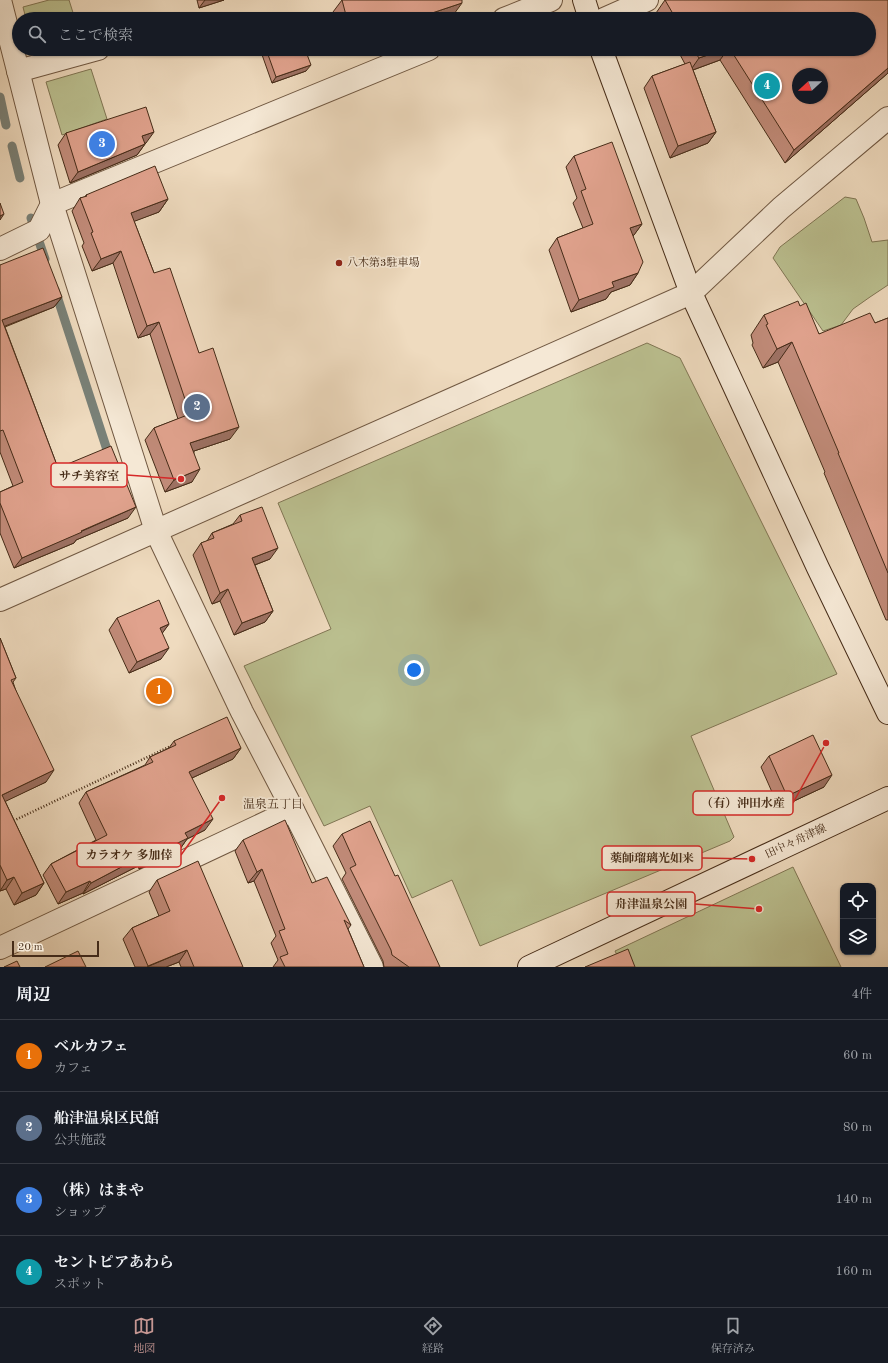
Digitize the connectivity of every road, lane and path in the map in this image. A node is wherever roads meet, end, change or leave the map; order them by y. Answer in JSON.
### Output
{"nodes":[{"id":1,"x":0,"y":0,"type":"edge"},
{"id":2,"x":551,"y":0,"type":"edge"},
{"id":3,"x":584,"y":0,"type":"edge"},
{"id":4,"x":647,"y":0,"type":"edge"},
{"id":5,"x":521,"y":12,"type":"edge"},
{"id":6,"x":588,"y":12,"type":"edge"},
{"id":7,"x":620,"y":12,"type":"edge"},
{"id":8,"x":12,"y":47,"type":"edge"},
{"id":9,"x":14,"y":56,"type":"edge"},
{"id":10,"x":73,"y":56,"type":"edge"},
{"id":11,"x":412,"y":56,"type":"edge"},
{"id":12,"x":604,"y":56,"type":"edge"},
{"id":13,"x":18,"y":71,"type":"junction"},
{"id":14,"x":888,"y":118,"type":"edge"},
{"id":15,"x":52,"y":204,"type":"junction"},
{"id":16,"x":0,"y":249,"type":"edge"},
{"id":17,"x":691,"y":293,"type":"junction"},
{"id":18,"x":156,"y":531,"type":"junction"},
{"id":19,"x":0,"y":600,"type":"edge"},
{"id":20,"x":888,"y":713,"type":"edge"},
{"id":21,"x":178,"y":742,"type":"edge"},
{"id":22,"x":888,"y":798,"type":"edge"},
{"id":23,"x":293,"y":810,"type":"junction"},
{"id":24,"x":7,"y":823,"type":"edge"},
{"id":25,"x":0,"y":948,"type":"edge"},
{"id":26,"x":372,"y":967,"type":"edge"},
{"id":27,"x":529,"y":967,"type":"edge"}],
"edges":[{"from":1,"to":8,"type":"street"},
{"from":2,"to":5,"type":"street"},
{"from":3,"to":6,"type":"street"},
{"from":4,"to":7,"type":"street"},
{"from":9,"to":13,"type":"street"},
{"from":10,"to":13,"type":"street"},
{"from":11,"to":15,"type":"street"},
{"from":12,"to":17,"type":"street"},
{"from":13,"to":15,"type":"street"},
{"from":14,"to":17,"type":"street"},
{"from":15,"to":16,"type":"street"},
{"from":15,"to":18,"type":"street"},
{"from":17,"to":18,"type":"street"},
{"from":17,"to":20,"type":"street"},
{"from":18,"to":19,"type":"street"},
{"from":18,"to":23,"type":"street"},
{"from":21,"to":24,"type":"path"},
{"from":22,"to":27,"type":"street","name":"田中々舟津線"},
{"from":23,"to":25,"type":"street"},
{"from":23,"to":26,"type":"street"}]}
